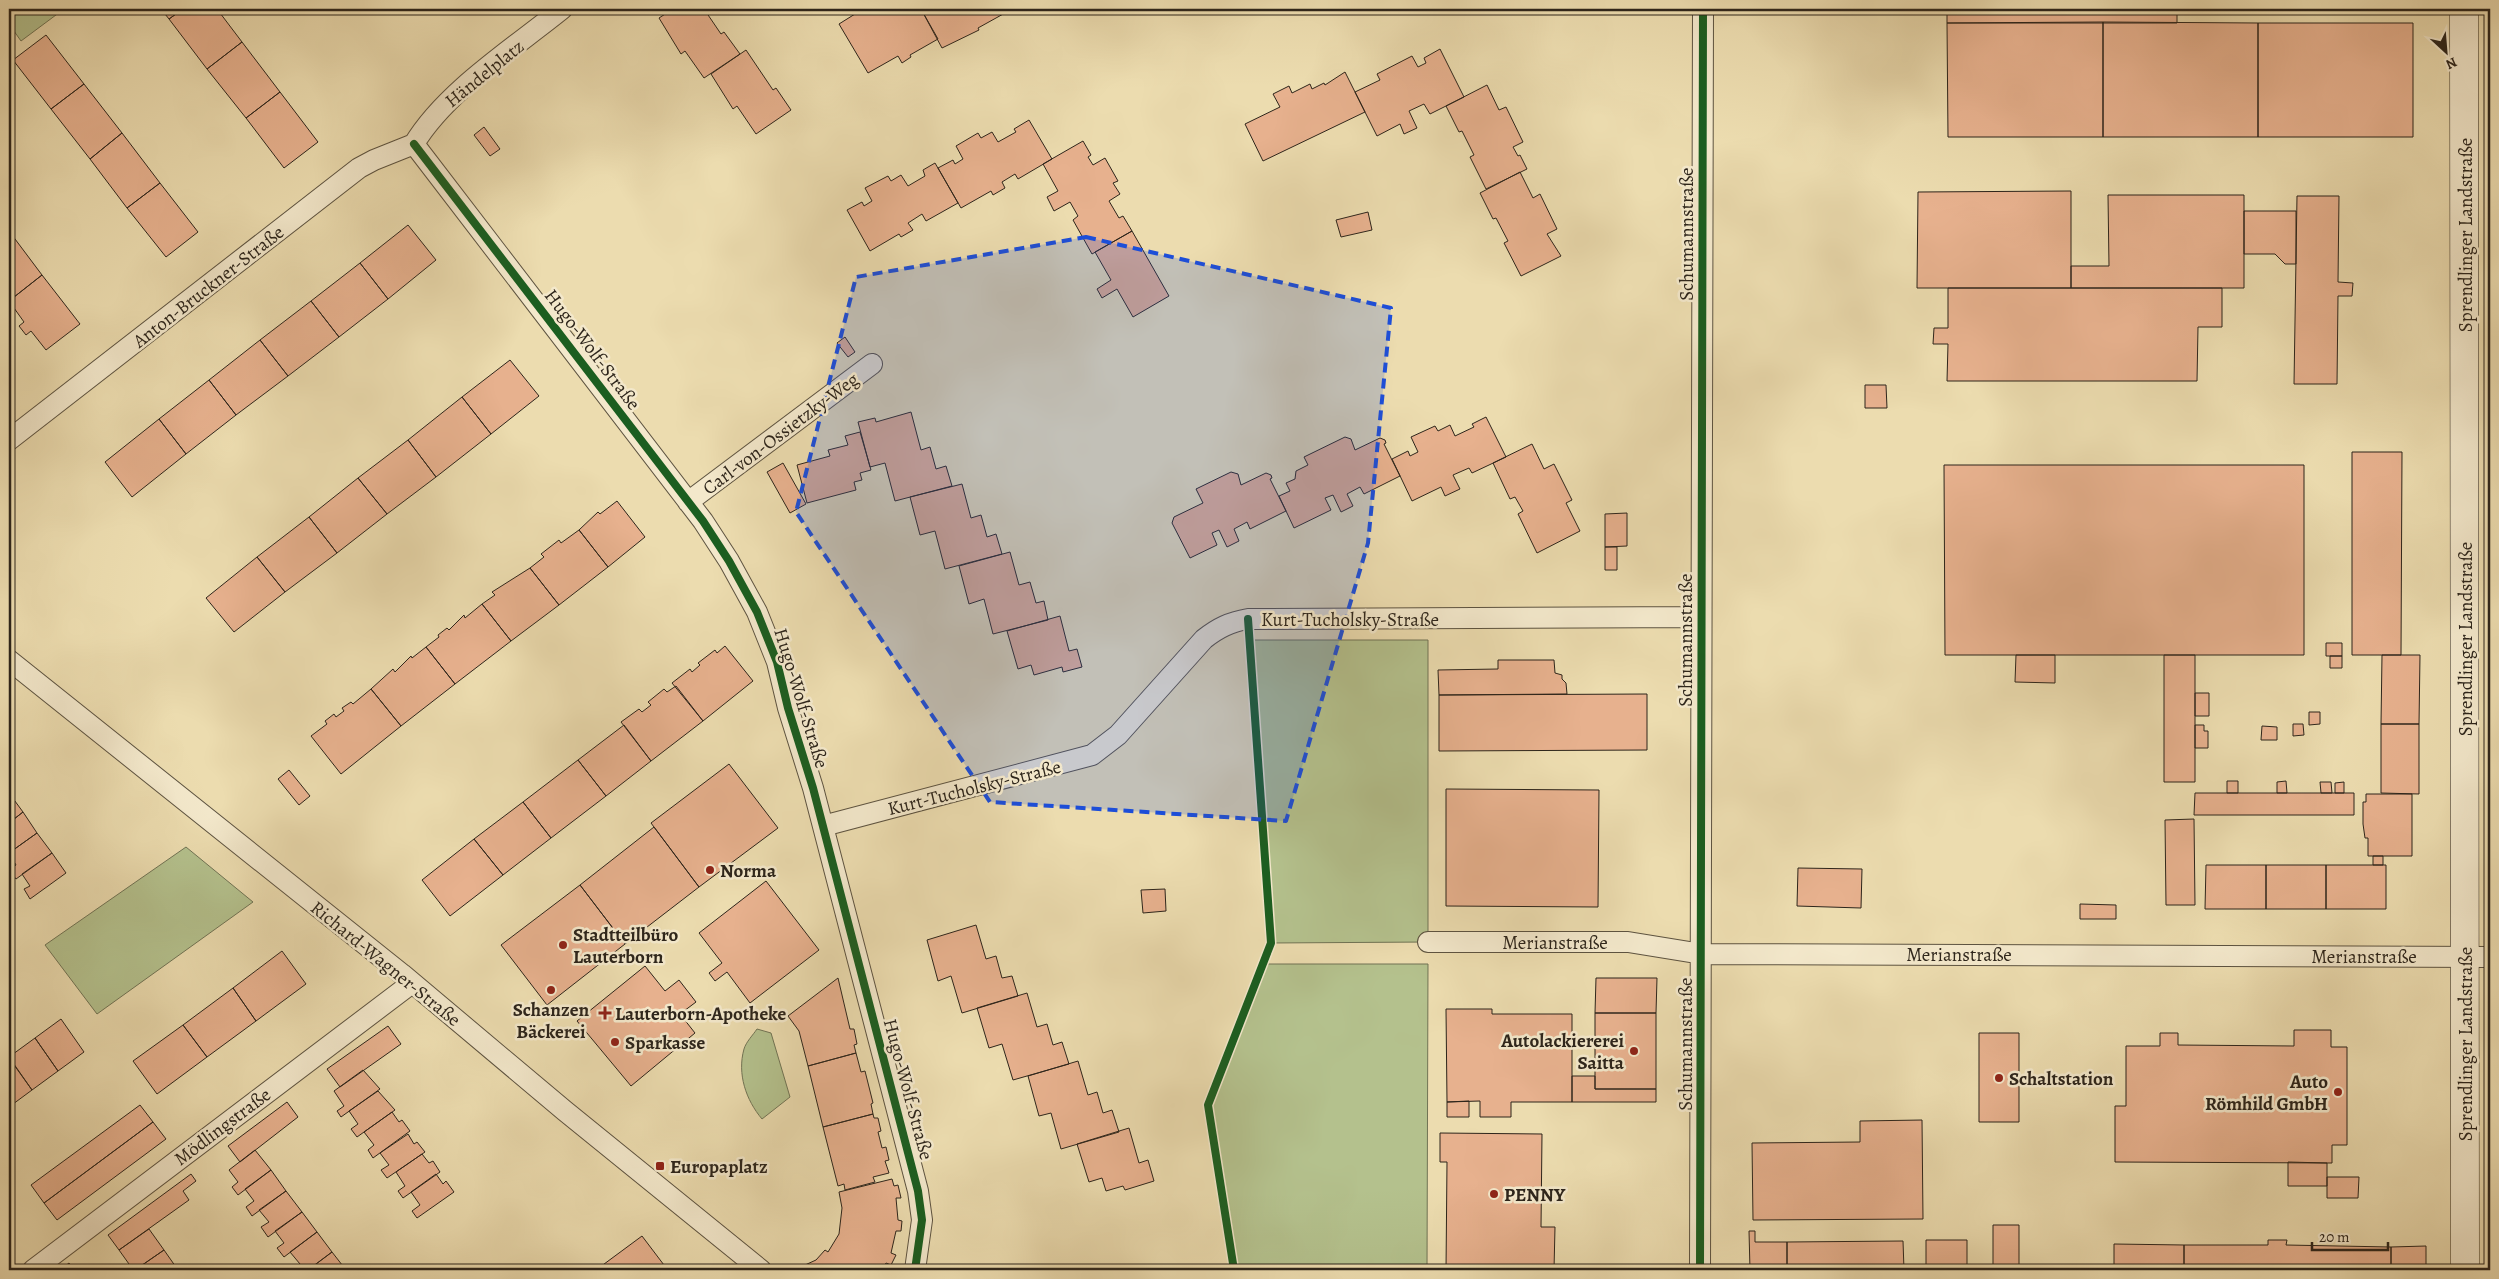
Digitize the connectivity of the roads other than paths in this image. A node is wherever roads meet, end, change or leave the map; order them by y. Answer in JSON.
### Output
{"nodes":[{"id":1,"x":562,"y":9,"type":"edge"},
{"id":2,"x":1703,"y":9,"type":"edge"},
{"id":3,"x":2464,"y":9,"type":"edge"},
{"id":4,"x":414,"y":144,"type":"junction"},
{"id":5,"x":872,"y":364,"type":"dead end"},
{"id":6,"x":9,"y":440,"type":"edge"},
{"id":7,"x":688,"y":502,"type":"junction"},
{"id":8,"x":1701,"y":617,"type":"junction"},
{"id":9,"x":13,"y":671,"type":"edge"},
{"id":10,"x":823,"y":826,"type":"junction"},
{"id":11,"x":1428,"y":942,"type":"dead end"},
{"id":12,"x":1702,"y":954,"type":"junction"},
{"id":13,"x":2477,"y":957,"type":"edge"},
{"id":14,"x":412,"y":983,"type":"junction"},
{"id":15,"x":33,"y":1270,"type":"edge"},
{"id":16,"x":761,"y":1270,"type":"edge"},
{"id":17,"x":915,"y":1270,"type":"edge"},
{"id":18,"x":1700,"y":1270,"type":"edge"},
{"id":19,"x":2465,"y":1270,"type":"edge"}],
"edges":[{"from":1,"to":4,"type":"street","name":"Händelplatz"},
{"from":2,"to":8,"type":"street","name":"Schumannstraße"},
{"from":3,"to":13,"type":"main road","name":"Sprendlinger Landstraße"},
{"from":4,"to":6,"type":"street","name":"Anton-Bruckner-Straße"},
{"from":4,"to":7,"type":"street","name":"Hugo-Wolf-Straße"},
{"from":5,"to":7,"type":"street","name":"Carl-von-Ossietzky-Weg"},
{"from":7,"to":10,"type":"street","name":"Hugo-Wolf-Straße"},
{"from":8,"to":10,"type":"street","name":"Kurt-Tucholsky-Straße"},
{"from":8,"to":12,"type":"street","name":"Schumannstraße"},
{"from":9,"to":14,"type":"street","name":"Richard-Wagner-Straße"},
{"from":10,"to":17,"type":"street","name":"Hugo-Wolf-Straße"},
{"from":11,"to":12,"type":"street","name":"Merianstraße"},
{"from":12,"to":13,"type":"street","name":"Merianstraße"},
{"from":12,"to":18,"type":"street","name":"Schumannstraße"},
{"from":13,"to":19,"type":"main road","name":"Sprendlinger Landstraße"},
{"from":14,"to":15,"type":"street","name":"Mödlingstraße"},
{"from":14,"to":16,"type":"street","name":"Richard-Wagner-Straße"}]}
